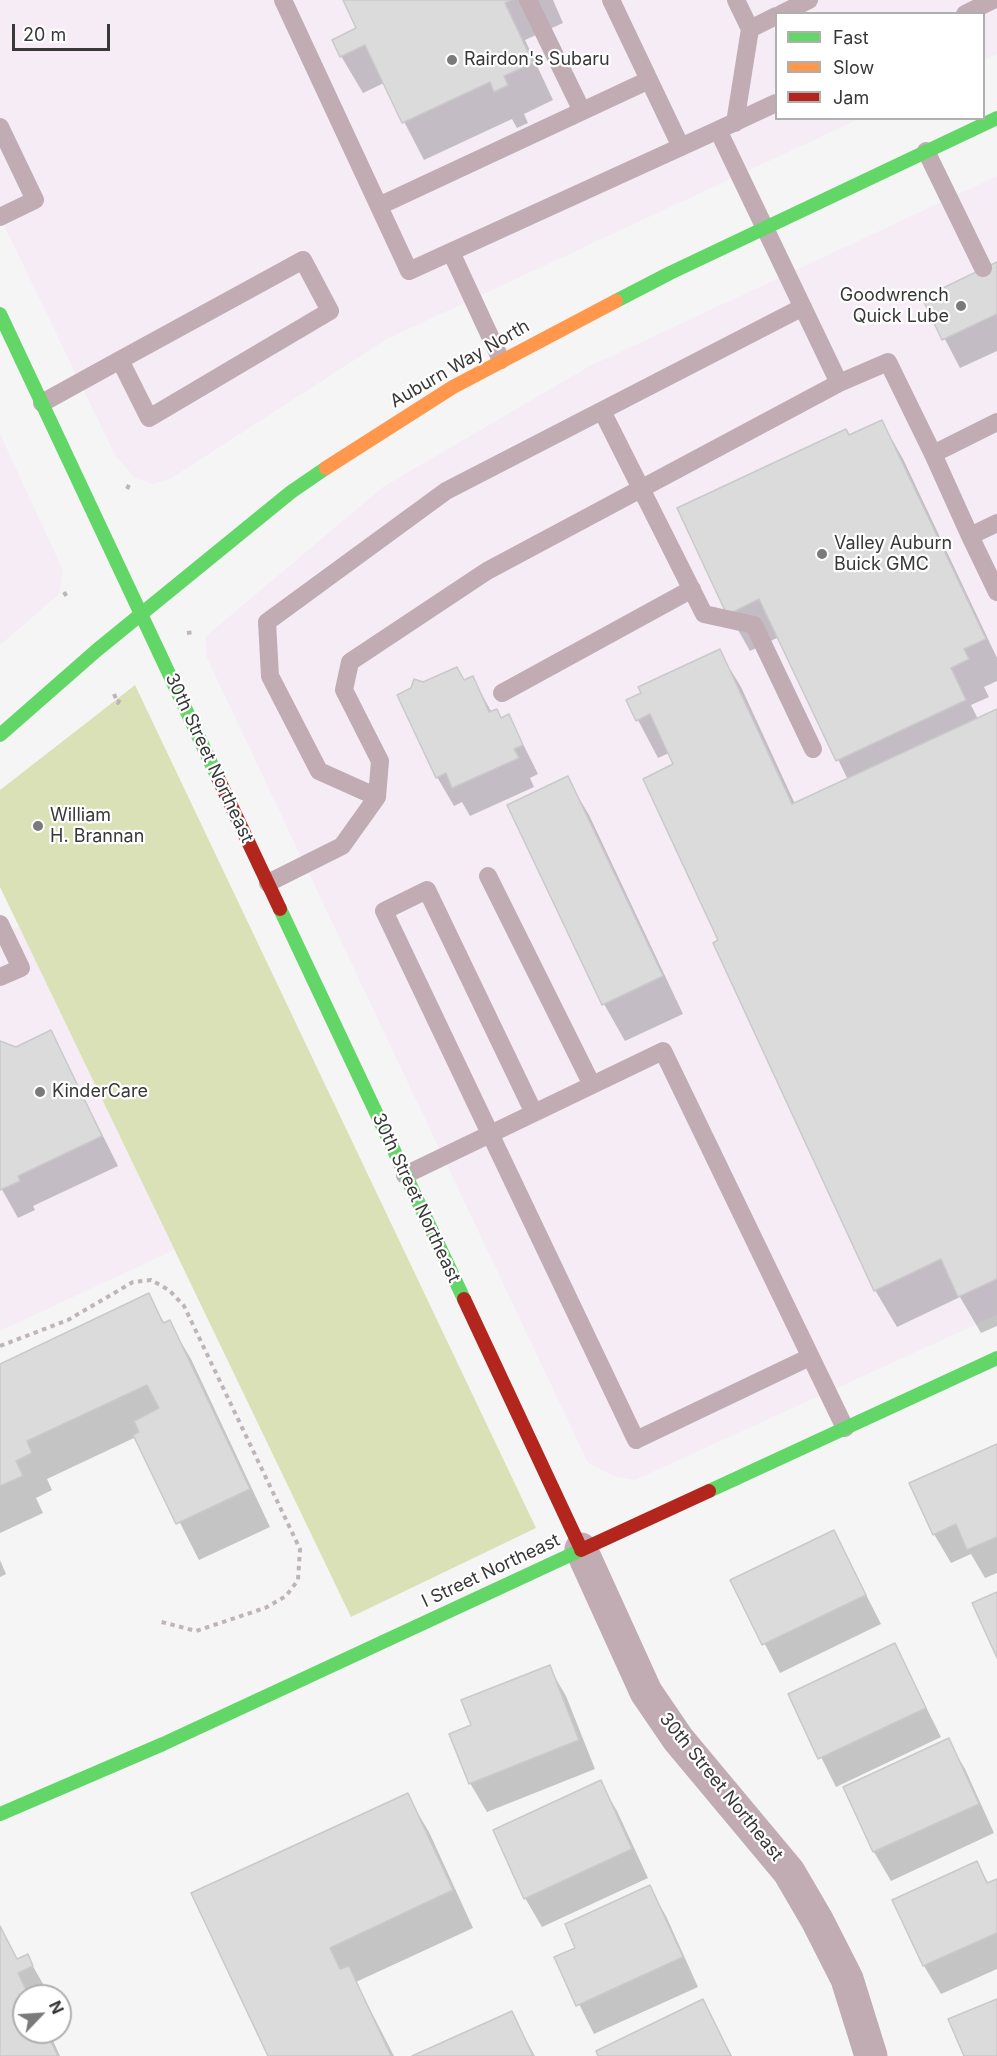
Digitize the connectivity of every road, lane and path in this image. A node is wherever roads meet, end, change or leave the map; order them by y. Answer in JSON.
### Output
{"nodes":[{"id":1,"x":283,"y":0,"type":"edge"},
{"id":2,"x":528,"y":0,"type":"edge"},
{"id":3,"x":611,"y":0,"type":"edge"},
{"id":4,"x":736,"y":0,"type":"edge"},
{"id":5,"x":809,"y":0,"type":"edge"},
{"id":6,"x":993,"y":0,"type":"edge"},
{"id":7,"x":785,"y":12,"type":"edge"},
{"id":8,"x":969,"y":12,"type":"edge"},
{"id":9,"x":775,"y":17,"type":"edge"},
{"id":10,"x":750,"y":29,"type":"junction"},
{"id":11,"x":649,"y":80,"type":"junction"},
{"id":12,"x":775,"y":104,"type":"edge"},
{"id":13,"x":582,"y":111,"type":"junction"},
{"id":14,"x":997,"y":118,"type":"edge"},
{"id":15,"x":727,"y":126,"type":"junction"},
{"id":16,"x":0,"y":127,"type":"edge"},
{"id":17,"x":681,"y":147,"type":"junction"},
{"id":18,"x":926,"y":151,"type":"junction"},
{"id":19,"x":379,"y":206,"type":"junction"},
{"id":20,"x":0,"y":217,"type":"edge"},
{"id":21,"x":765,"y":228,"type":"junction"},
{"id":22,"x":451,"y":252,"type":"junction"},
{"id":23,"x":983,"y":268,"type":"dead end"},
{"id":24,"x":803,"y":307,"type":"junction"},
{"id":25,"x":0,"y":314,"type":"edge"},
{"id":26,"x":120,"y":360,"type":"junction"},
{"id":27,"x":501,"y":360,"type":"junction"},
{"id":28,"x":839,"y":383,"type":"junction"},
{"id":29,"x":42,"y":403,"type":"junction"},
{"id":30,"x":602,"y":411,"type":"junction"},
{"id":31,"x":997,"y":422,"type":"edge"},
{"id":32,"x":933,"y":454,"type":"junction"},
{"id":33,"x":130,"y":483,"type":"dead end"},
{"id":34,"x":642,"y":486,"type":"junction"},
{"id":35,"x":127,"y":489,"type":"dead end"},
{"id":36,"x":997,"y":524,"type":"edge"},
{"id":37,"x":970,"y":536,"type":"junction"},
{"id":38,"x":692,"y":589,"type":"junction"},
{"id":39,"x":64,"y":592,"type":"dead end"},
{"id":40,"x":997,"y":592,"type":"edge"},
{"id":41,"x":68,"y":599,"type":"dead end"},
{"id":42,"x":141,"y":614,"type":"junction"},
{"id":43,"x":194,"y":632,"type":"dead end"},
{"id":44,"x":187,"y":633,"type":"dead end"},
{"id":45,"x":502,"y":693,"type":"dead end"},
{"id":46,"x":114,"y":694,"type":"dead end"},
{"id":47,"x":121,"y":696,"type":"dead end"},
{"id":48,"x":0,"y":735,"type":"edge"},
{"id":49,"x":813,"y":748,"type":"dead end"},
{"id":50,"x":377,"y":797,"type":"junction"},
{"id":51,"x":488,"y":876,"type":"dead end"},
{"id":52,"x":268,"y":884,"type":"junction"},
{"id":53,"x":0,"y":924,"type":"edge"},
{"id":54,"x":0,"y":977,"type":"edge"},
{"id":55,"x":592,"y":1085,"type":"junction"},
{"id":56,"x":534,"y":1113,"type":"junction"},
{"id":57,"x":490,"y":1134,"type":"junction"},
{"id":58,"x":405,"y":1175,"type":"junction"},
{"id":59,"x":0,"y":1346,"type":"edge"},
{"id":60,"x":810,"y":1357,"type":"junction"},
{"id":61,"x":997,"y":1358,"type":"edge"},
{"id":62,"x":844,"y":1428,"type":"junction"},
{"id":63,"x":581,"y":1549,"type":"junction"},
{"id":64,"x":158,"y":1621,"type":"dead end"},
{"id":65,"x":0,"y":1814,"type":"edge"},
{"id":66,"x":871,"y":2056,"type":"edge"}],
"edges":[{"from":1,"to":19,"type":"lane"},
{"from":2,"to":13,"type":"lane"},
{"from":3,"to":11,"type":"lane"},
{"from":4,"to":10,"type":"lane"},
{"from":5,"to":7,"type":"lane"},
{"from":6,"to":8,"type":"lane"},
{"from":9,"to":10,"type":"lane"},
{"from":10,"to":15,"type":"lane"},
{"from":11,"to":13,"type":"lane"},
{"from":11,"to":17,"type":"lane"},
{"from":12,"to":15,"type":"lane"},
{"from":13,"to":19,"type":"lane"},
{"from":14,"to":18,"type":"street","name":"Auburn Way North"},
{"from":15,"to":17,"type":"lane"},
{"from":15,"to":21,"type":"lane"},
{"from":16,"to":20,"type":"lane"},
{"from":17,"to":22,"type":"lane"},
{"from":18,"to":21,"type":"street","name":"Auburn Way North"},
{"from":18,"to":23,"type":"lane"},
{"from":19,"to":22,"type":"lane"},
{"from":21,"to":24,"type":"lane"},
{"from":21,"to":27,"type":"street","name":"Auburn Way North"},
{"from":22,"to":27,"type":"lane"},
{"from":24,"to":28,"type":"lane"},
{"from":24,"to":30,"type":"lane"},
{"from":25,"to":29,"type":"street","name":"30th Street Northeast"},
{"from":26,"to":26,"type":"lane"},
{"from":26,"to":29,"type":"lane"},
{"from":27,"to":42,"type":"street","name":"Auburn Way North"},
{"from":28,"to":32,"type":"lane"},
{"from":28,"to":34,"type":"lane"},
{"from":29,"to":42,"type":"street","name":"30th Street Northeast"},
{"from":30,"to":34,"type":"lane"},
{"from":30,"to":50,"type":"lane"},
{"from":31,"to":32,"type":"lane"},
{"from":32,"to":37,"type":"lane"},
{"from":33,"to":35,"type":"path"},
{"from":34,"to":38,"type":"lane"},
{"from":34,"to":50,"type":"lane"},
{"from":36,"to":37,"type":"lane"},
{"from":37,"to":40,"type":"lane"},
{"from":38,"to":45,"type":"lane"},
{"from":38,"to":49,"type":"lane"},
{"from":39,"to":41,"type":"path"},
{"from":42,"to":48,"type":"street","name":"Auburn Way North"},
{"from":42,"to":52,"type":"street","name":"30th Street Northeast"},
{"from":43,"to":44,"type":"path"},
{"from":46,"to":47,"type":"path"},
{"from":50,"to":52,"type":"lane"},
{"from":51,"to":55,"type":"lane"},
{"from":52,"to":58,"type":"street","name":"30th Street Northeast"},
{"from":53,"to":54,"type":"lane"},
{"from":55,"to":56,"type":"lane"},
{"from":55,"to":60,"type":"lane"},
{"from":56,"to":57,"type":"lane"},
{"from":56,"to":57,"type":"lane"},
{"from":57,"to":58,"type":"lane"},
{"from":57,"to":60,"type":"lane"},
{"from":58,"to":63,"type":"street","name":"30th Street Northeast"},
{"from":59,"to":64,"type":"path"},
{"from":60,"to":62,"type":"lane"},
{"from":61,"to":62,"type":"street","name":"I Street Northeast"},
{"from":62,"to":63,"type":"street","name":"I Street Northeast"},
{"from":63,"to":65,"type":"street","name":"I Street Northeast"},
{"from":63,"to":66,"type":"street","name":"30th Street Northeast"}]}
